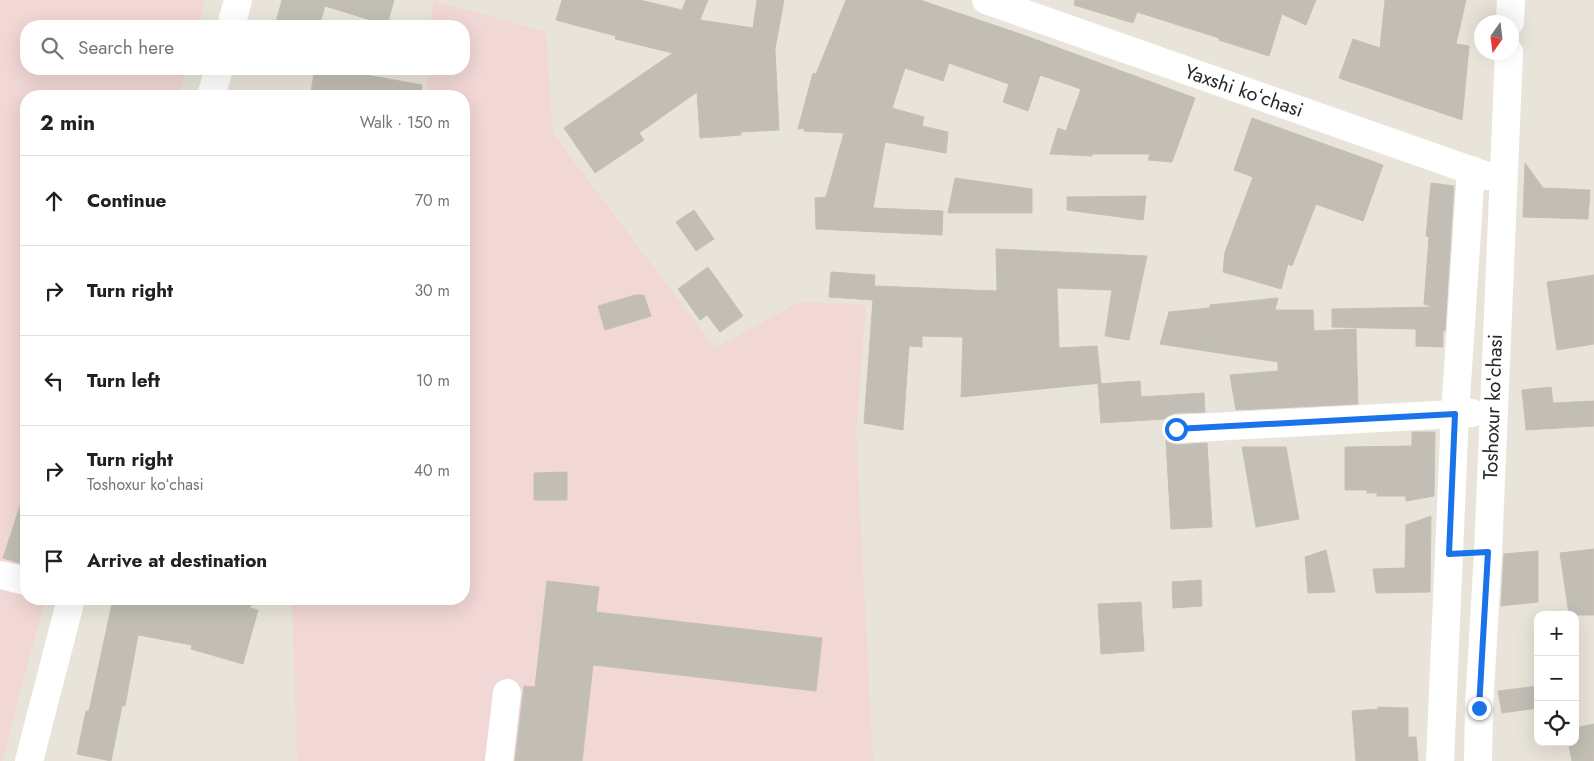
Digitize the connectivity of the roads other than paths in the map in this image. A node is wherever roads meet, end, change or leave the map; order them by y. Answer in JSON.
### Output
{"nodes":[{"id":1,"x":238,"y":0,"type":"edge"},
{"id":2,"x":986,"y":0,"type":"edge"},
{"id":3,"x":1511,"y":0,"type":"edge"},
{"id":4,"x":1510,"y":15,"type":"edge"},
{"id":5,"x":233,"y":20,"type":"edge"},
{"id":6,"x":1508,"y":60,"type":"edge"},
{"id":7,"x":217,"y":75,"type":"edge"},
{"id":8,"x":213,"y":90,"type":"edge"},
{"id":9,"x":1471,"y":170,"type":"junction"},
{"id":10,"x":1502,"y":182,"type":"junction"},
{"id":11,"x":1494,"y":412,"type":"junction"},
{"id":12,"x":1455,"y":414,"type":"junction"},
{"id":13,"x":1176,"y":429,"type":"dead end"},
{"id":14,"x":1488,"y":552,"type":"junction"},
{"id":15,"x":1449,"y":554,"type":"junction"},
{"id":16,"x":0,"y":575,"type":"edge"},
{"id":17,"x":20,"y":580,"type":"edge"},
{"id":18,"x":69,"y":605,"type":"edge"},
{"id":19,"x":507,"y":693,"type":"dead end"},
{"id":20,"x":29,"y":761,"type":"edge"},
{"id":21,"x":499,"y":761,"type":"edge"},
{"id":22,"x":1440,"y":761,"type":"edge"},
{"id":23,"x":1478,"y":761,"type":"edge"}],
"edges":[{"from":1,"to":5,"type":"street"},
{"from":2,"to":9,"type":"street","name":"Yaxshi koʻchasi"},
{"from":3,"to":4,"type":"street"},
{"from":6,"to":10,"type":"street","name":"Toshoxur koʻchasi"},
{"from":7,"to":8,"type":"street"},
{"from":9,"to":10,"type":"street","name":"Yaxshi koʻchasi"},
{"from":9,"to":12,"type":"street"},
{"from":10,"to":11,"type":"street","name":"Toshoxur koʻchasi"},
{"from":11,"to":12,"type":"street"},
{"from":11,"to":14,"type":"street","name":"Toshoxur koʻchasi"},
{"from":12,"to":13,"type":"street"},
{"from":12,"to":15,"type":"street"},
{"from":14,"to":15,"type":"street"},
{"from":14,"to":23,"type":"street","name":"Toshoxur koʻchasi"},
{"from":15,"to":22,"type":"street"},
{"from":16,"to":17,"type":"street"},
{"from":18,"to":20,"type":"street"},
{"from":19,"to":21,"type":"street"}]}
